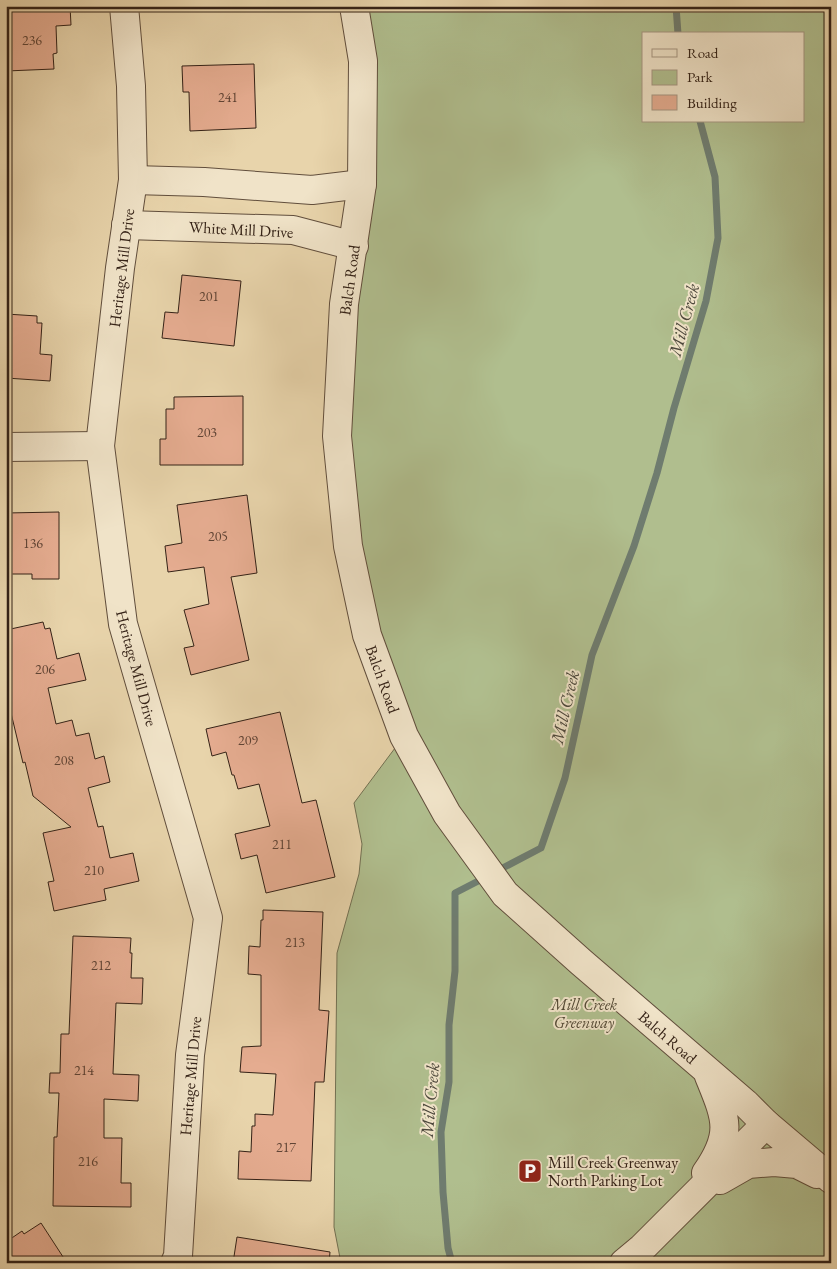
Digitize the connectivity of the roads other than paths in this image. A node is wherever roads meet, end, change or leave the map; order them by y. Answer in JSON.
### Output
{"nodes":[{"id":1,"x":124,"y":6,"type":"edge"},
{"id":2,"x":354,"y":6,"type":"edge"},
{"id":3,"x":133,"y":180,"type":"junction"},
{"id":4,"x":362,"y":184,"type":"junction"},
{"id":5,"x":126,"y":225,"type":"junction"},
{"id":6,"x":354,"y":246,"type":"junction"},
{"id":7,"x":100,"y":446,"type":"junction"},
{"id":8,"x":6,"y":447,"type":"edge"},
{"id":9,"x":706,"y":1070,"type":"junction"},
{"id":10,"x":766,"y":1124,"type":"junction"},
{"id":11,"x":831,"y":1180,"type":"edge"},
{"id":12,"x":687,"y":1201,"type":"junction"},
{"id":13,"x":175,"y":1263,"type":"edge"},
{"id":14,"x":624,"y":1263,"type":"edge"}],
"edges":[{"from":1,"to":3,"type":"street","name":"Heritage Mill Drive"},
{"from":2,"to":4,"type":"street","name":"Balch Road"},
{"from":3,"to":4,"type":"street"},
{"from":3,"to":5,"type":"street","name":"Heritage Mill Drive"},
{"from":4,"to":6,"type":"street","name":"Balch Road"},
{"from":5,"to":6,"type":"street","name":"White Mill Drive"},
{"from":5,"to":7,"type":"street","name":"Heritage Mill Drive"},
{"from":6,"to":9,"type":"street","name":"Balch Road"},
{"from":7,"to":8,"type":"street"},
{"from":7,"to":13,"type":"street","name":"Heritage Mill Drive"},
{"from":9,"to":10,"type":"street","name":"Balch Road"},
{"from":9,"to":12,"type":"street"},
{"from":10,"to":11,"type":"street","name":"Balch Road"},
{"from":10,"to":12,"type":"street"},
{"from":11,"to":12,"type":"street"},
{"from":12,"to":14,"type":"street"}]}
